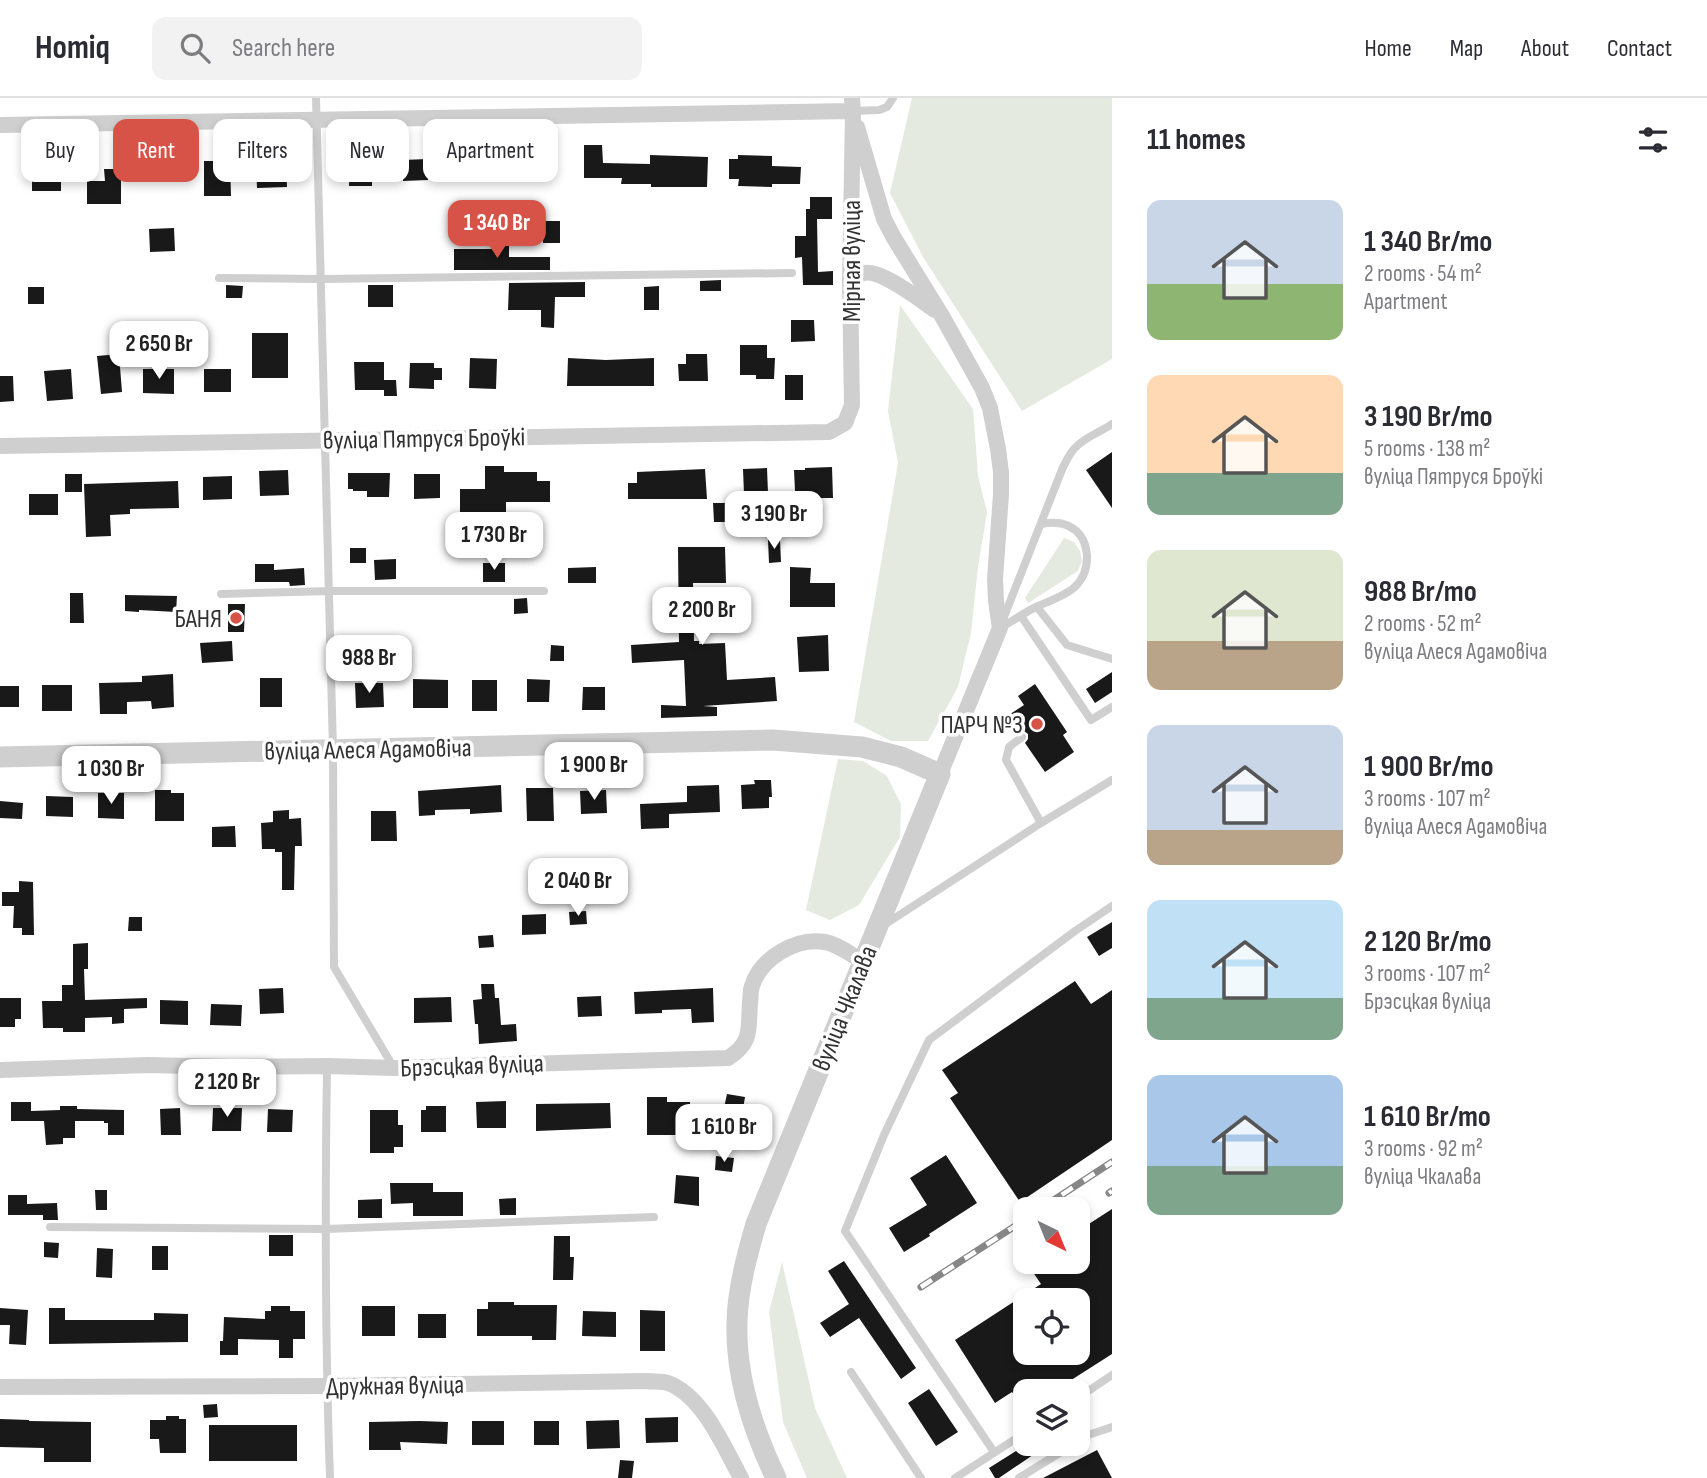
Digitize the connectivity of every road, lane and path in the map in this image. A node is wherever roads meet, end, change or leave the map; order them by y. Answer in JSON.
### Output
{"nodes":[{"id":1,"x":316,"y":98,"type":"edge"},
{"id":2,"x":893,"y":98,"type":"edge"},
{"id":3,"x":852,"y":104,"type":"edge"},
{"id":4,"x":317,"y":121,"type":"junction"},
{"id":5,"x":0,"y":125,"type":"edge"},
{"id":6,"x":792,"y":273,"type":"dead end"},
{"id":7,"x":219,"y":278,"type":"dead end"},
{"id":8,"x":321,"y":279,"type":"junction"},
{"id":9,"x":850,"y":283,"type":"junction"},
{"id":10,"x":943,"y":316,"type":"junction"},
{"id":11,"x":845,"y":424,"type":"joint"},
{"id":12,"x":1112,"y":424,"type":"edge"},
{"id":13,"x":326,"y":440,"type":"junction"},
{"id":14,"x":0,"y":446,"type":"edge"},
{"id":15,"x":1041,"y":524,"type":"junction"},
{"id":16,"x":330,"y":591,"type":"junction"},
{"id":17,"x":544,"y":591,"type":"dead end"},
{"id":18,"x":221,"y":594,"type":"dead end"},
{"id":19,"x":1037,"y":607,"type":"junction"},
{"id":20,"x":1021,"y":616,"type":"junction"},
{"id":21,"x":1000,"y":628,"type":"junction"},
{"id":22,"x":1112,"y":659,"type":"edge"},
{"id":23,"x":1112,"y":707,"type":"edge"},
{"id":24,"x":1022,"y":737,"type":"dead end"},
{"id":25,"x":333,"y":750,"type":"junction"},
{"id":26,"x":0,"y":757,"type":"edge"},
{"id":27,"x":940,"y":774,"type":"junction"},
{"id":28,"x":1112,"y":780,"type":"edge"},
{"id":29,"x":1041,"y":823,"type":"junction"},
{"id":30,"x":1112,"y":906,"type":"edge"},
{"id":31,"x":876,"y":930,"type":"junction"},
{"id":32,"x":863,"y":961,"type":"junction"},
{"id":33,"x":327,"y":1066,"type":"junction"},
{"id":34,"x":394,"y":1068,"type":"junction"},
{"id":35,"x":0,"y":1070,"type":"edge"},
{"id":36,"x":654,"y":1217,"type":"dead end"},
{"id":37,"x":50,"y":1227,"type":"dead end"},
{"id":38,"x":325,"y":1229,"type":"junction"},
{"id":39,"x":851,"y":1372,"type":"dead end"},
{"id":40,"x":1112,"y":1375,"type":"edge"},
{"id":41,"x":327,"y":1386,"type":"junction"},
{"id":42,"x":0,"y":1387,"type":"edge"},
{"id":43,"x":1090,"y":1390,"type":"edge"},
{"id":44,"x":1112,"y":1427,"type":"edge"},
{"id":45,"x":1090,"y":1434,"type":"edge"},
{"id":46,"x":1013,"y":1440,"type":"edge"},
{"id":47,"x":994,"y":1452,"type":"junction"},
{"id":48,"x":1055,"y":1456,"type":"edge"},
{"id":49,"x":330,"y":1478,"type":"edge"},
{"id":50,"x":741,"y":1478,"type":"edge"},
{"id":51,"x":776,"y":1478,"type":"edge"},
{"id":52,"x":921,"y":1478,"type":"edge"},
{"id":53,"x":955,"y":1478,"type":"edge"},
{"id":54,"x":1019,"y":1478,"type":"edge"}],
"edges":[{"from":1,"to":4,"type":"lane"},
{"from":2,"to":3,"type":"lane"},
{"from":3,"to":4,"type":"street"},
{"from":3,"to":9,"type":"street","name":"Мірная вуліца"},
{"from":3,"to":10,"type":"street"},
{"from":4,"to":5,"type":"street"},
{"from":4,"to":8,"type":"lane"},
{"from":6,"to":8,"type":"lane"},
{"from":7,"to":8,"type":"lane"},
{"from":8,"to":13,"type":"lane"},
{"from":9,"to":10,"type":"street"},
{"from":9,"to":11,"type":"street","name":"Мірная вуліца"},
{"from":10,"to":21,"type":"street"},
{"from":11,"to":13,"type":"street","name":"вуліца Пятруся Броўкі"},
{"from":12,"to":15,"type":"lane"},
{"from":13,"to":14,"type":"street","name":"вуліца Пятруся Броўкі"},
{"from":13,"to":16,"type":"lane"},
{"from":15,"to":19,"type":"lane"},
{"from":15,"to":21,"type":"lane"},
{"from":16,"to":17,"type":"lane"},
{"from":16,"to":18,"type":"lane"},
{"from":16,"to":25,"type":"lane"},
{"from":19,"to":20,"type":"lane"},
{"from":19,"to":22,"type":"lane"},
{"from":20,"to":21,"type":"lane"},
{"from":20,"to":23,"type":"lane"},
{"from":21,"to":27,"type":"street","name":"вуліца Чкалава"},
{"from":24,"to":29,"type":"lane"},
{"from":25,"to":26,"type":"street","name":"вуліца Алеся Адамовіча"},
{"from":25,"to":27,"type":"street","name":"вуліца Алеся Адамовіча"},
{"from":25,"to":34,"type":"lane"},
{"from":27,"to":31,"type":"street","name":"вуліца Чкалава"},
{"from":28,"to":29,"type":"lane"},
{"from":29,"to":31,"type":"lane"},
{"from":30,"to":47,"type":"lane"},
{"from":31,"to":32,"type":"street","name":"вуліца Чкалава"},
{"from":32,"to":34,"type":"street","name":"Брэсцкая вуліца"},
{"from":32,"to":51,"type":"street","name":"вуліца Чкалава"},
{"from":33,"to":34,"type":"street","name":"Брэсцкая вуліца"},
{"from":33,"to":35,"type":"street","name":"Брэсцкая вуліца"},
{"from":33,"to":38,"type":"lane"},
{"from":36,"to":38,"type":"lane"},
{"from":37,"to":38,"type":"lane"},
{"from":38,"to":41,"type":"lane"},
{"from":39,"to":52,"type":"lane"},
{"from":40,"to":43,"type":"lane"},
{"from":41,"to":42,"type":"street","name":"Дружная вуліца"},
{"from":41,"to":49,"type":"lane"},
{"from":41,"to":50,"type":"street","name":"Дружная вуліца"},
{"from":44,"to":45,"type":"lane"},
{"from":46,"to":47,"type":"lane"},
{"from":47,"to":53,"type":"lane"},
{"from":48,"to":54,"type":"lane"}]}
